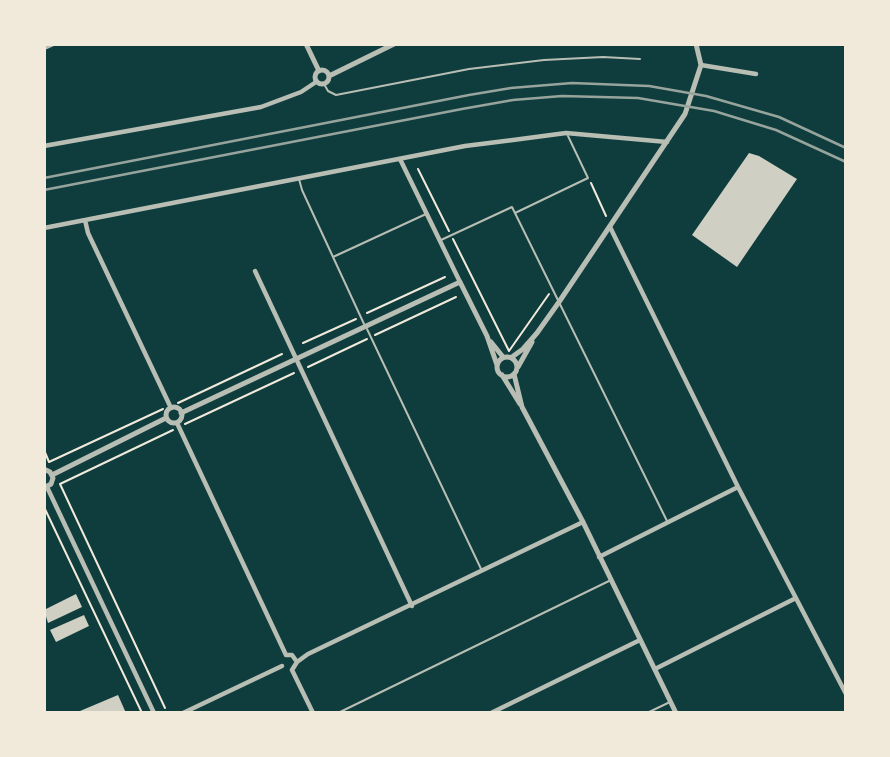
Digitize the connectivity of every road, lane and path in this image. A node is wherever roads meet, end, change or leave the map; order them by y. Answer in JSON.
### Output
{"nodes":[{"id":1,"x":53,"y":44,"type":"edge"},
{"id":2,"x":306,"y":44,"type":"edge"},
{"id":3,"x":394,"y":44,"type":"edge"},
{"id":4,"x":696,"y":44,"type":"edge"},
{"id":5,"x":44,"y":48,"type":"edge"},
{"id":6,"x":640,"y":59,"type":"dead end"},
{"id":7,"x":701,"y":65,"type":"junction"},
{"id":8,"x":319,"y":71,"type":"junction"},
{"id":9,"x":756,"y":74,"type":"dead end"},
{"id":10,"x":329,"y":76,"type":"junction"},
{"id":11,"x":317,"y":82,"type":"junction"},
{"id":12,"x":324,"y":84,"type":"junction"},
{"id":13,"x":566,"y":133,"type":"junction"},
{"id":14,"x":667,"y":142,"type":"junction"},
{"id":15,"x":44,"y":146,"type":"edge"},
{"id":16,"x":400,"y":159,"type":"junction"},
{"id":17,"x":418,"y":169,"type":"dead end"},
{"id":18,"x":299,"y":178,"type":"junction"},
{"id":19,"x":588,"y":178,"type":"junction"},
{"id":20,"x":427,"y":213,"type":"junction"},
{"id":21,"x":514,"y":213,"type":"junction"},
{"id":22,"x":85,"y":220,"type":"junction"},
{"id":23,"x":610,"y":227,"type":"junction"},
{"id":24,"x":44,"y":228,"type":"edge"},
{"id":25,"x":452,"y":235,"type":"junction"},
{"id":26,"x":440,"y":241,"type":"junction"},
{"id":27,"x":332,"y":257,"type":"junction"},
{"id":28,"x":255,"y":271,"type":"dead end"},
{"id":29,"x":445,"y":277,"type":"dead end"},
{"id":30,"x":460,"y":282,"type":"junction"},
{"id":31,"x":552,"y":289,"type":"junction"},
{"id":32,"x":456,"y":297,"type":"dead end"},
{"id":33,"x":559,"y":302,"type":"junction"},
{"id":34,"x":361,"y":316,"type":"junction"},
{"id":35,"x":365,"y":327,"type":"junction"},
{"id":36,"x":537,"y":333,"type":"junction"},
{"id":37,"x":370,"y":337,"type":"junction"},
{"id":38,"x":487,"y":337,"type":"junction"},
{"id":39,"x":303,"y":343,"type":"dead end"},
{"id":40,"x":282,"y":354,"type":"dead end"},
{"id":41,"x":503,"y":357,"type":"junction"},
{"id":42,"x":512,"y":357,"type":"junction"},
{"id":43,"x":296,"y":359,"type":"junction"},
{"id":44,"x":498,"y":365,"type":"junction"},
{"id":45,"x":301,"y":370,"type":"junction"},
{"id":46,"x":516,"y":371,"type":"junction"},
{"id":47,"x":502,"y":375,"type":"junction"},
{"id":48,"x":171,"y":407,"type":"junction"},
{"id":49,"x":522,"y":407,"type":"junction"},
{"id":50,"x":181,"y":413,"type":"junction"},
{"id":51,"x":166,"y":418,"type":"junction"},
{"id":52,"x":178,"y":425,"type":"junction"},
{"id":53,"x":44,"y":450,"type":"edge"},
{"id":54,"x":44,"y":469,"type":"edge"},
{"id":55,"x":52,"y":475,"type":"junction"},
{"id":56,"x":738,"y":487,"type":"junction"},
{"id":57,"x":45,"y":488,"type":"edge"},
{"id":58,"x":44,"y":507,"type":"edge"},
{"id":59,"x":668,"y":522,"type":"junction"},
{"id":60,"x":583,"y":523,"type":"junction"},
{"id":61,"x":599,"y":556,"type":"junction"},
{"id":62,"x":482,"y":572,"type":"junction"},
{"id":63,"x":611,"y":580,"type":"junction"},
{"id":64,"x":796,"y":598,"type":"junction"},
{"id":65,"x":412,"y":606,"type":"junction"},
{"id":66,"x":640,"y":640,"type":"junction"},
{"id":67,"x":286,"y":655,"type":"junction"},
{"id":68,"x":297,"y":662,"type":"junction"},
{"id":69,"x":282,"y":666,"type":"junction"},
{"id":70,"x":655,"y":669,"type":"junction"},
{"id":71,"x":292,"y":670,"type":"junction"},
{"id":72,"x":846,"y":694,"type":"edge"},
{"id":73,"x":671,"y":702,"type":"junction"},
{"id":74,"x":165,"y":708,"type":"dead end"},
{"id":75,"x":142,"y":713,"type":"edge"},
{"id":76,"x":154,"y":713,"type":"edge"},
{"id":77,"x":183,"y":713,"type":"edge"},
{"id":78,"x":313,"y":713,"type":"edge"},
{"id":79,"x":338,"y":713,"type":"edge"},
{"id":80,"x":491,"y":713,"type":"edge"},
{"id":81,"x":647,"y":713,"type":"edge"},
{"id":82,"x":676,"y":713,"type":"edge"}],
"edges":[{"from":1,"to":5,"type":"street"},
{"from":2,"to":8,"type":"street"},
{"from":3,"to":10,"type":"street"},
{"from":4,"to":7,"type":"street"},
{"from":6,"to":12,"type":"lane"},
{"from":7,"to":9,"type":"street"},
{"from":7,"to":14,"type":"street"},
{"from":8,"to":10,"type":"street"},
{"from":8,"to":11,"type":"street"},
{"from":10,"to":12,"type":"street"},
{"from":11,"to":12,"type":"street"},
{"from":11,"to":15,"type":"street"},
{"from":13,"to":14,"type":"street"},
{"from":13,"to":16,"type":"street"},
{"from":13,"to":19,"type":"lane"},
{"from":14,"to":23,"type":"street"},
{"from":16,"to":18,"type":"street"},
{"from":16,"to":20,"type":"street"},
{"from":17,"to":25,"type":"path"},
{"from":18,"to":22,"type":"street"},
{"from":18,"to":27,"type":"lane"},
{"from":19,"to":21,"type":"lane"},
{"from":19,"to":23,"type":"path"},
{"from":20,"to":26,"type":"street"},
{"from":20,"to":27,"type":"lane"},
{"from":21,"to":25,"type":"lane"},
{"from":21,"to":31,"type":"lane"},
{"from":22,"to":24,"type":"street"},
{"from":22,"to":48,"type":"street"},
{"from":23,"to":33,"type":"street"},
{"from":23,"to":56,"type":"street"},
{"from":25,"to":26,"type":"lane"},
{"from":25,"to":31,"type":"path"},
{"from":26,"to":30,"type":"street"},
{"from":27,"to":34,"type":"lane"},
{"from":28,"to":43,"type":"street"},
{"from":29,"to":34,"type":"path"},
{"from":30,"to":35,"type":"street"},
{"from":30,"to":38,"type":"street"},
{"from":31,"to":33,"type":"lane"},
{"from":32,"to":37,"type":"path"},
{"from":33,"to":36,"type":"street"},
{"from":33,"to":59,"type":"lane"},
{"from":34,"to":35,"type":"lane"},
{"from":34,"to":39,"type":"path"},
{"from":35,"to":37,"type":"lane"},
{"from":35,"to":43,"type":"street"},
{"from":36,"to":42,"type":"street"},
{"from":36,"to":46,"type":"street"},
{"from":37,"to":45,"type":"path"},
{"from":37,"to":62,"type":"lane"},
{"from":38,"to":41,"type":"street"},
{"from":38,"to":44,"type":"street"},
{"from":40,"to":48,"type":"path"},
{"from":41,"to":42,"type":"street"},
{"from":41,"to":44,"type":"street"},
{"from":42,"to":46,"type":"street"},
{"from":43,"to":45,"type":"street"},
{"from":43,"to":50,"type":"street"},
{"from":44,"to":47,"type":"street"},
{"from":45,"to":52,"type":"path"},
{"from":45,"to":65,"type":"street"},
{"from":46,"to":47,"type":"street"},
{"from":46,"to":49,"type":"street"},
{"from":47,"to":49,"type":"street"},
{"from":48,"to":50,"type":"street"},
{"from":48,"to":51,"type":"street"},
{"from":48,"to":53,"type":"path"},
{"from":49,"to":60,"type":"street"},
{"from":50,"to":52,"type":"street"},
{"from":51,"to":52,"type":"street"},
{"from":51,"to":55,"type":"street"},
{"from":52,"to":67,"type":"street"},
{"from":52,"to":74,"type":"path"},
{"from":54,"to":55,"type":"street"},
{"from":55,"to":57,"type":"street"},
{"from":56,"to":59,"type":"street"},
{"from":56,"to":64,"type":"street"},
{"from":57,"to":76,"type":"street"},
{"from":58,"to":75,"type":"path"},
{"from":59,"to":61,"type":"street"},
{"from":60,"to":61,"type":"street"},
{"from":60,"to":62,"type":"street"},
{"from":61,"to":63,"type":"street"},
{"from":62,"to":65,"type":"street"},
{"from":63,"to":66,"type":"street"},
{"from":63,"to":79,"type":"lane"},
{"from":64,"to":70,"type":"street"},
{"from":64,"to":72,"type":"street"},
{"from":65,"to":68,"type":"street"},
{"from":66,"to":70,"type":"street"},
{"from":66,"to":80,"type":"street"},
{"from":67,"to":68,"type":"street"},
{"from":67,"to":69,"type":"street"},
{"from":68,"to":71,"type":"street"},
{"from":69,"to":71,"type":"street"},
{"from":69,"to":77,"type":"street"},
{"from":70,"to":73,"type":"street"},
{"from":71,"to":78,"type":"street"},
{"from":73,"to":81,"type":"lane"},
{"from":73,"to":82,"type":"street"}]}
